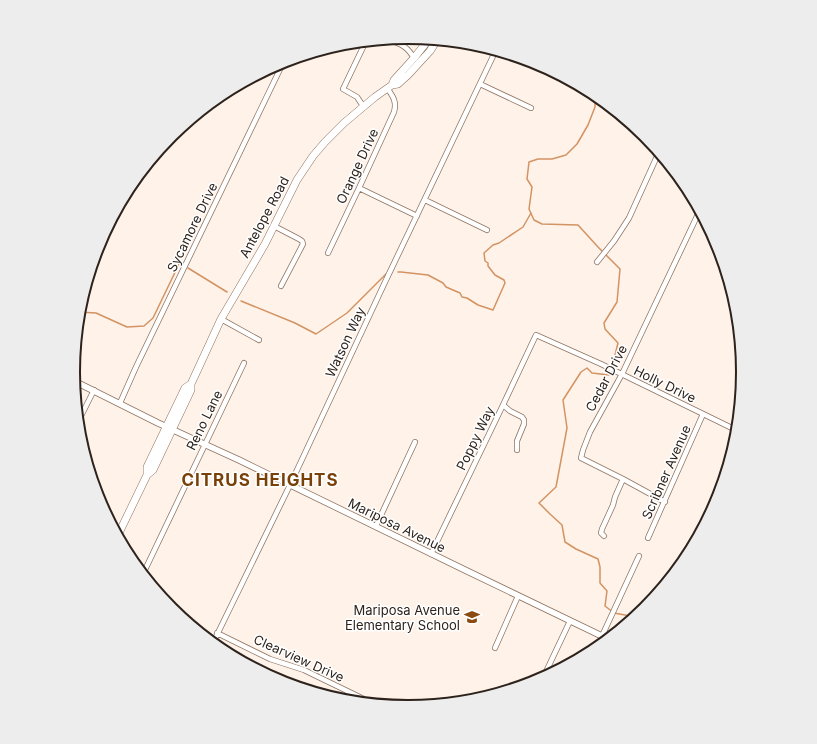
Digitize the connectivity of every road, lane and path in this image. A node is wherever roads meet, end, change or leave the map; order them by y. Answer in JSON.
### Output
{"nodes":[{"id":1,"x":399,"y":44,"type":"edge"},
{"id":2,"x":422,"y":45,"type":"edge"},
{"id":3,"x":434,"y":45,"type":"edge"},
{"id":4,"x":363,"y":47,"type":"edge"},
{"id":5,"x":494,"y":55,"type":"edge"},
{"id":6,"x":414,"y":58,"type":"junction"},
{"id":7,"x":279,"y":71,"type":"edge"},
{"id":8,"x":480,"y":84,"type":"junction"},
{"id":9,"x":389,"y":87,"type":"junction"},
{"id":10,"x":363,"y":106,"type":"junction"},
{"id":11,"x":531,"y":108,"type":"dead end"},
{"id":12,"x":656,"y":158,"type":"edge"},
{"id":13,"x":359,"y":188,"type":"junction"},
{"id":14,"x":425,"y":200,"type":"junction"},
{"id":15,"x":417,"y":216,"type":"junction"},
{"id":16,"x":697,"y":216,"type":"edge"},
{"id":17,"x":274,"y":226,"type":"junction"},
{"id":18,"x":487,"y":230,"type":"dead end"},
{"id":19,"x":328,"y":253,"type":"dead end"},
{"id":20,"x":597,"y":262,"type":"dead end"},
{"id":21,"x":281,"y":286,"type":"dead end"},
{"id":22,"x":221,"y":319,"type":"junction"},
{"id":23,"x":540,"y":336,"type":"joint"},
{"id":24,"x":259,"y":340,"type":"dead end"},
{"id":25,"x":244,"y":363,"type":"dead end"},
{"id":26,"x":622,"y":374,"type":"junction"},
{"id":27,"x":81,"y":384,"type":"edge"},
{"id":28,"x":94,"y":390,"type":"junction"},
{"id":29,"x":120,"y":403,"type":"junction"},
{"id":30,"x":503,"y":406,"type":"junction"},
{"id":31,"x":83,"y":412,"type":"edge"},
{"id":32,"x":703,"y":414,"type":"junction"},
{"id":33,"x":169,"y":428,"type":"junction"},
{"id":34,"x":732,"y":428,"type":"edge"},
{"id":35,"x":415,"y":442,"type":"dead end"},
{"id":36,"x":205,"y":444,"type":"junction"},
{"id":37,"x":517,"y":450,"type":"dead end"},
{"id":38,"x":623,"y":479,"type":"junction"},
{"id":39,"x":290,"y":485,"type":"junction"},
{"id":40,"x":665,"y":502,"type":"junction"},
{"id":41,"x":376,"y":526,"type":"junction"},
{"id":42,"x":121,"y":530,"type":"edge"},
{"id":43,"x":604,"y":536,"type":"dead end"},
{"id":44,"x":648,"y":538,"type":"dead end"},
{"id":45,"x":431,"y":554,"type":"junction"},
{"id":46,"x":639,"y":556,"type":"dead end"},
{"id":47,"x":146,"y":568,"type":"edge"},
{"id":48,"x":518,"y":596,"type":"junction"},
{"id":49,"x":570,"y":621,"type":"junction"},
{"id":50,"x":218,"y":633,"type":"junction"},
{"id":51,"x":602,"y":636,"type":"joint"},
{"id":52,"x":216,"y":637,"type":"edge"},
{"id":53,"x":495,"y":648,"type":"dead end"},
{"id":54,"x":547,"y":669,"type":"edge"},
{"id":55,"x":357,"y":696,"type":"edge"}],
"edges":[{"from":1,"to":6,"type":"street"},
{"from":2,"to":6,"type":"main road","name":"Antelope Road"},
{"from":3,"to":9,"type":"main road","name":"Antelope Road"},
{"from":4,"to":10,"type":"street"},
{"from":5,"to":8,"type":"street","name":"Watson Way"},
{"from":6,"to":9,"type":"main road","name":"Antelope Road"},
{"from":7,"to":29,"type":"street","name":"Sycamore Drive"},
{"from":8,"to":11,"type":"street"},
{"from":8,"to":14,"type":"street","name":"Watson Way"},
{"from":9,"to":10,"type":"main road","name":"Antelope Road"},
{"from":9,"to":13,"type":"street","name":"Orange Drive"},
{"from":10,"to":17,"type":"main road","name":"Antelope Road"},
{"from":12,"to":20,"type":"street"},
{"from":13,"to":15,"type":"street"},
{"from":13,"to":19,"type":"street","name":"Orange Drive"},
{"from":14,"to":15,"type":"street","name":"Watson Way"},
{"from":14,"to":18,"type":"street"},
{"from":15,"to":39,"type":"street","name":"Watson Way"},
{"from":16,"to":26,"type":"street","name":"Cedar Drive"},
{"from":17,"to":21,"type":"street"},
{"from":17,"to":22,"type":"main road","name":"Antelope Road"},
{"from":22,"to":24,"type":"street"},
{"from":22,"to":33,"type":"main road","name":"Antelope Road"},
{"from":23,"to":26,"type":"street","name":"Holly Drive"},
{"from":23,"to":30,"type":"street","name":"Poppy Way"},
{"from":25,"to":36,"type":"street","name":"Reno Lane"},
{"from":26,"to":32,"type":"street","name":"Holly Drive"},
{"from":26,"to":38,"type":"street","name":"Cedar Drive"},
{"from":27,"to":28,"type":"street","name":"Mariposa Avenue"},
{"from":28,"to":29,"type":"street","name":"Mariposa Avenue"},
{"from":28,"to":31,"type":"street"},
{"from":29,"to":33,"type":"street","name":"Mariposa Avenue"},
{"from":30,"to":37,"type":"street"},
{"from":30,"to":45,"type":"street","name":"Poppy Way"},
{"from":32,"to":34,"type":"street","name":"Holly Drive"},
{"from":32,"to":40,"type":"street","name":"Scribner Avenue"},
{"from":33,"to":36,"type":"street","name":"Mariposa Avenue"},
{"from":33,"to":42,"type":"main road","name":"Antelope Road"},
{"from":35,"to":41,"type":"street"},
{"from":36,"to":39,"type":"street","name":"Mariposa Avenue"},
{"from":36,"to":47,"type":"street","name":"Reno Lane"},
{"from":38,"to":40,"type":"street"},
{"from":38,"to":43,"type":"street"},
{"from":39,"to":41,"type":"street","name":"Mariposa Avenue"},
{"from":39,"to":50,"type":"street","name":"Watson Way"},
{"from":40,"to":44,"type":"street","name":"Scribner Avenue"},
{"from":41,"to":45,"type":"street","name":"Mariposa Avenue"},
{"from":45,"to":48,"type":"street","name":"Mariposa Avenue"},
{"from":46,"to":51,"type":"street"},
{"from":48,"to":49,"type":"street","name":"Mariposa Avenue"},
{"from":48,"to":53,"type":"street"},
{"from":49,"to":51,"type":"street","name":"Mariposa Avenue"},
{"from":49,"to":54,"type":"street"},
{"from":50,"to":52,"type":"street","name":"Watson Way"},
{"from":50,"to":55,"type":"street","name":"Clearview Drive"}]}
